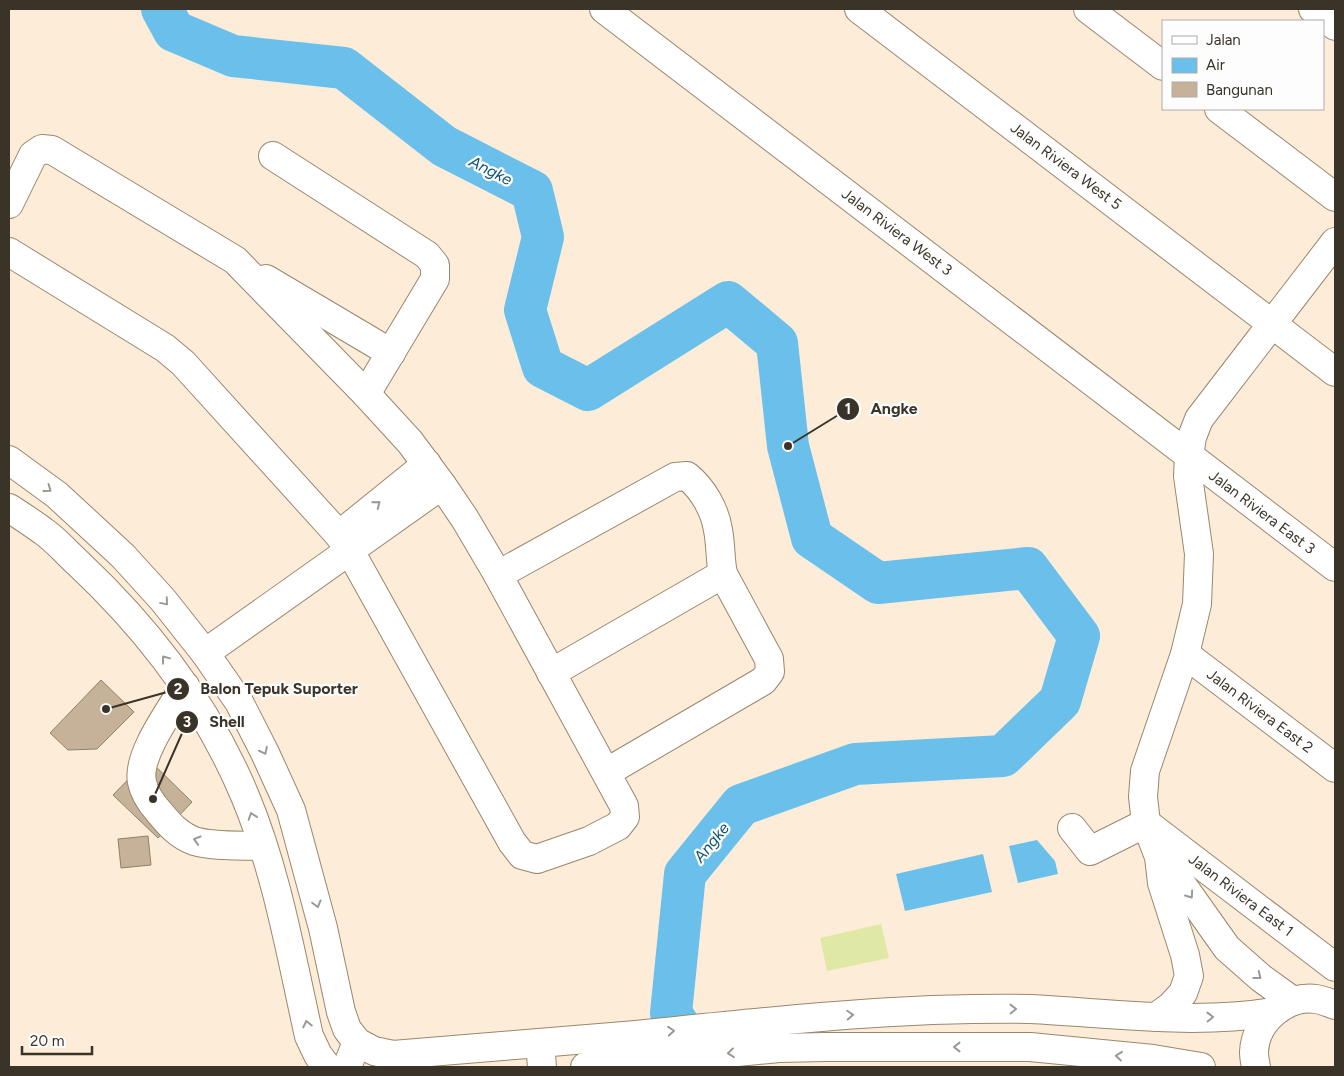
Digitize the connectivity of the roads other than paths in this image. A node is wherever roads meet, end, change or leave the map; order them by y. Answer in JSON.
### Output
{"nodes":[{"id":1,"x":604,"y":9,"type":"edge"},
{"id":2,"x":859,"y":9,"type":"edge"},
{"id":3,"x":1088,"y":9,"type":"edge"},
{"id":4,"x":1313,"y":9,"type":"edge"},
{"id":5,"x":1335,"y":26,"type":"edge"},
{"id":6,"x":1162,"y":65,"type":"edge"},
{"id":7,"x":1220,"y":110,"type":"edge"},
{"id":8,"x":273,"y":156,"type":"dead end"},
{"id":9,"x":1335,"y":197,"type":"edge"},
{"id":10,"x":9,"y":204,"type":"edge"},
{"id":11,"x":1335,"y":242,"type":"edge"},
{"id":12,"x":9,"y":252,"type":"edge"},
{"id":13,"x":235,"y":260,"type":"junction"},
{"id":14,"x":1272,"y":324,"type":"junction"},
{"id":15,"x":391,"y":353,"type":"junction"},
{"id":16,"x":1335,"y":372,"type":"edge"},
{"id":17,"x":366,"y":394,"type":"junction"},
{"id":18,"x":1189,"y":456,"type":"junction"},
{"id":19,"x":9,"y":460,"type":"edge"},
{"id":20,"x":435,"y":474,"type":"junction"},
{"id":21,"x":9,"y":508,"type":"edge"},
{"id":22,"x":344,"y":542,"type":"junction"},
{"id":23,"x":1335,"y":568,"type":"edge"},
{"id":24,"x":723,"y":574,"type":"junction"},
{"id":25,"x":498,"y":575,"type":"junction"},
{"id":26,"x":205,"y":653,"type":"junction"},
{"id":27,"x":1185,"y":654,"type":"junction"},
{"id":28,"x":551,"y":673,"type":"junction"},
{"id":29,"x":186,"y":686,"type":"junction"},
{"id":30,"x":1335,"y":768,"type":"edge"},
{"id":31,"x":606,"y":772,"type":"junction"},
{"id":32,"x":1146,"y":823,"type":"junction"},
{"id":33,"x":1072,"y":828,"type":"dead end"},
{"id":34,"x":262,"y":846,"type":"junction"},
{"id":35,"x":1159,"y":857,"type":"junction"},
{"id":36,"x":1335,"y":967,"type":"edge"},
{"id":37,"x":1335,"y":1005,"type":"edge"},
{"id":38,"x":1283,"y":1007,"type":"junction"},
{"id":39,"x":821,"y":1017,"type":"junction"},
{"id":40,"x":1156,"y":1017,"type":"junction"},
{"id":41,"x":357,"y":1042,"type":"junction"},
{"id":42,"x":824,"y":1047,"type":"junction"},
{"id":43,"x":541,"y":1055,"type":"edge"},
{"id":44,"x":493,"y":1057,"type":"edge"},
{"id":45,"x":1029,"y":1057,"type":"edge"},
{"id":46,"x":1152,"y":1063,"type":"edge"},
{"id":47,"x":327,"y":1067,"type":"edge"},
{"id":48,"x":347,"y":1067,"type":"edge"},
{"id":49,"x":585,"y":1067,"type":"edge"},
{"id":50,"x":1202,"y":1067,"type":"edge"},
{"id":51,"x":1256,"y":1067,"type":"edge"}],
"edges":[{"from":1,"to":18,"type":"street","name":"Jalan Riviera West 3"},
{"from":2,"to":14,"type":"street","name":"Jalan Riviera West 5"},
{"from":3,"to":6,"type":"street"},
{"from":4,"to":5,"type":"street"},
{"from":7,"to":9,"type":"street"},
{"from":8,"to":15,"type":"street"},
{"from":10,"to":13,"type":"street"},
{"from":11,"to":14,"type":"street"},
{"from":12,"to":22,"type":"street"},
{"from":13,"to":15,"type":"street"},
{"from":13,"to":17,"type":"street"},
{"from":14,"to":16,"type":"street","name":"Jalan Riviera West 5"},
{"from":14,"to":18,"type":"street"},
{"from":15,"to":17,"type":"street"},
{"from":17,"to":20,"type":"street"},
{"from":18,"to":23,"type":"street","name":"Jalan Riviera East 3"},
{"from":18,"to":27,"type":"street"},
{"from":19,"to":26,"type":"street","one_way":true},
{"from":20,"to":22,"type":"street"},
{"from":20,"to":25,"type":"street"},
{"from":29,"to":21,"type":"street","one_way":true},
{"from":22,"to":26,"type":"street"},
{"from":22,"to":31,"type":"street"},
{"from":24,"to":25,"type":"street"},
{"from":24,"to":28,"type":"street"},
{"from":24,"to":31,"type":"street"},
{"from":25,"to":28,"type":"street"},
{"from":26,"to":41,"type":"street","one_way":true},
{"from":27,"to":30,"type":"street","name":"Jalan Riviera East 2"},
{"from":27,"to":32,"type":"street"},
{"from":28,"to":31,"type":"street"},
{"from":34,"to":29,"type":"street","one_way":true},
{"from":34,"to":29,"type":"street","one_way":true},
{"from":32,"to":33,"type":"street"},
{"from":32,"to":35,"type":"street"},
{"from":32,"to":36,"type":"street","name":"Jalan Riviera East 1"},
{"from":47,"to":34,"type":"street","one_way":true},
{"from":35,"to":38,"type":"street","one_way":true},
{"from":35,"to":40,"type":"street"},
{"from":37,"to":38,"type":"street"},
{"from":40,"to":38,"type":"street","one_way":true},
{"from":38,"to":51,"type":"street"},
{"from":39,"to":40,"type":"street","one_way":true},
{"from":39,"to":42,"type":"street"},
{"from":43,"to":39,"type":"street","one_way":true},
{"from":41,"to":44,"type":"street"},
{"from":41,"to":48,"type":"street"},
{"from":45,"to":42,"type":"street","one_way":true},
{"from":42,"to":49,"type":"street","one_way":true},
{"from":43,"to":44,"type":"street"},
{"from":46,"to":45,"type":"street","one_way":true},
{"from":46,"to":50,"type":"street"}]}
